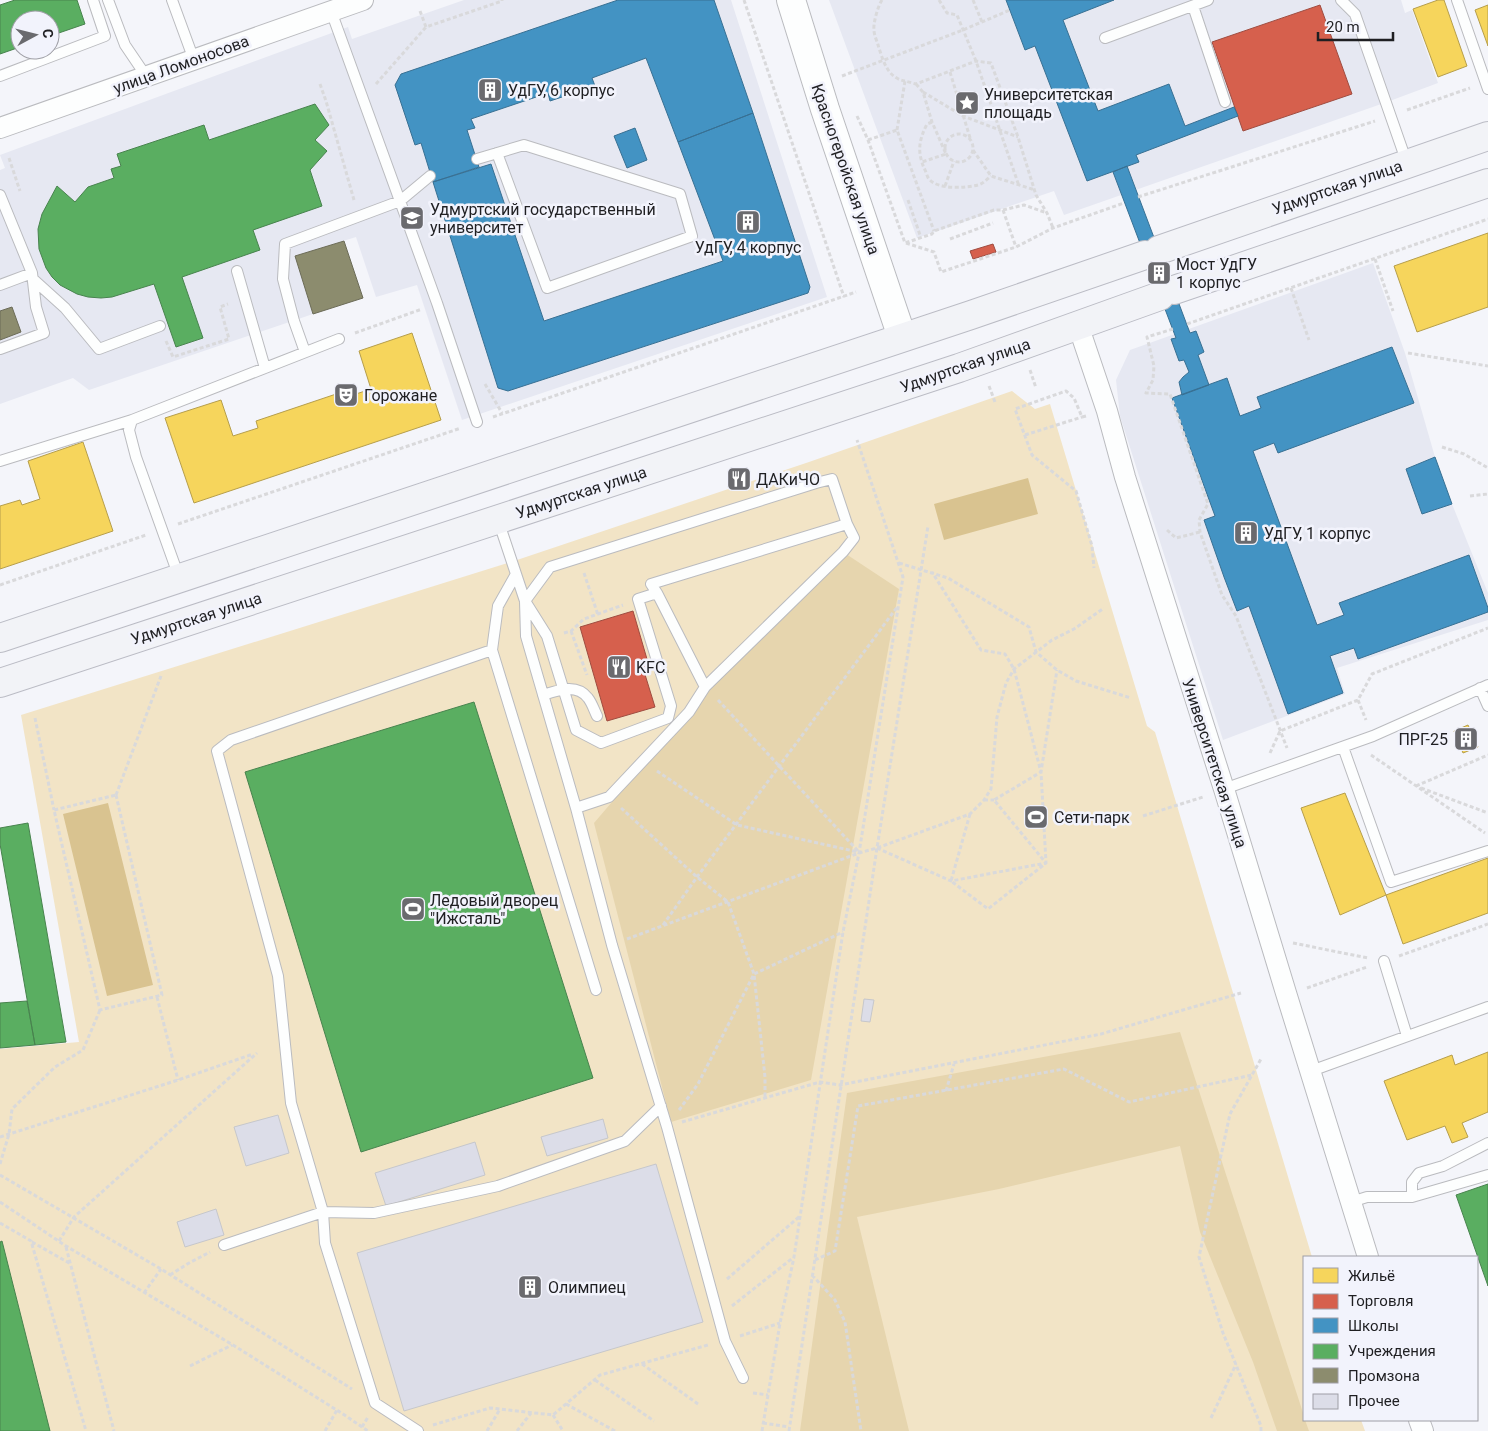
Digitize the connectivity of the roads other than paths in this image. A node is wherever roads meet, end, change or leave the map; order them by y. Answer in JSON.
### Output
{"nodes":[{"id":1,"x":93,"y":0,"type":"edge"},
{"id":2,"x":108,"y":0,"type":"edge"},
{"id":3,"x":172,"y":0,"type":"edge"},
{"id":4,"x":363,"y":0,"type":"edge"},
{"id":5,"x":791,"y":0,"type":"edge"},
{"id":6,"x":1208,"y":0,"type":"edge"},
{"id":7,"x":1340,"y":0,"type":"edge"},
{"id":8,"x":1457,"y":0,"type":"edge"},
{"id":9,"x":1192,"y":6,"type":"junction"},
{"id":10,"x":331,"y":11,"type":"junction"},
{"id":11,"x":1105,"y":38,"type":"dead end"},
{"id":12,"x":194,"y":60,"type":"junction"},
{"id":13,"x":0,"y":76,"type":"edge"},
{"id":14,"x":146,"y":76,"type":"junction"},
{"id":15,"x":1487,"y":86,"type":"edge"},
{"id":16,"x":1225,"y":102,"type":"dead end"},
{"id":17,"x":0,"y":128,"type":"edge"},
{"id":18,"x":1488,"y":136,"type":"edge"},
{"id":19,"x":497,"y":153,"type":"junction"},
{"id":20,"x":477,"y":159,"type":"dead end"},
{"id":21,"x":1407,"y":163,"type":"junction"},
{"id":22,"x":430,"y":176,"type":"dead end"},
{"id":23,"x":1488,"y":184,"type":"edge"},
{"id":24,"x":0,"y":194,"type":"edge"},
{"id":25,"x":400,"y":201,"type":"junction"},
{"id":26,"x":237,"y":271,"type":"dead end"},
{"id":27,"x":33,"y":277,"type":"junction"},
{"id":28,"x":0,"y":284,"type":"edge"},
{"id":29,"x":1078,"y":324,"type":"junction"},
{"id":30,"x":160,"y":326,"type":"road end"},
{"id":31,"x":902,"y":337,"type":"junction"},
{"id":32,"x":339,"y":339,"type":"road end"},
{"id":33,"x":0,"y":349,"type":"edge"},
{"id":34,"x":305,"y":352,"type":"junction"},
{"id":35,"x":265,"y":368,"type":"junction"},
{"id":36,"x":132,"y":420,"type":"junction"},
{"id":37,"x":477,"y":422,"type":"road end"},
{"id":38,"x":0,"y":461,"type":"edge"},
{"id":39,"x":498,"y":520,"type":"junction"},
{"id":40,"x":848,"y":524,"type":"junction"},
{"id":41,"x":222,"y":564,"type":"junction"},
{"id":42,"x":516,"y":574,"type":"junction"},
{"id":43,"x":179,"y":579,"type":"junction"},
{"id":44,"x":657,"y":593,"type":"junction"},
{"id":45,"x":525,"y":601,"type":"junction"},
{"id":46,"x":236,"y":605,"type":"junction"},
{"id":47,"x":0,"y":638,"type":"edge"},
{"id":48,"x":492,"y":650,"type":"junction"},
{"id":49,"x":0,"y":683,"type":"edge"},
{"id":50,"x":1484,"y":686,"type":"edge"},
{"id":51,"x":705,"y":687,"type":"junction"},
{"id":52,"x":563,"y":688,"type":"junction"},
{"id":53,"x":543,"y":694,"type":"junction"},
{"id":54,"x":1488,"y":706,"type":"edge"},
{"id":55,"x":597,"y":716,"type":"dead end"},
{"id":56,"x":1343,"y":747,"type":"junction"},
{"id":57,"x":1224,"y":789,"type":"junction"},
{"id":58,"x":576,"y":808,"type":"junction"},
{"id":59,"x":1488,"y":851,"type":"edge"},
{"id":60,"x":1384,"y":961,"type":"road end"},
{"id":61,"x":596,"y":990,"type":"dead end"},
{"id":62,"x":1488,"y":1007,"type":"edge"},
{"id":63,"x":1407,"y":1036,"type":"junction"},
{"id":64,"x":1311,"y":1071,"type":"junction"},
{"id":65,"x":661,"y":1106,"type":"junction"},
{"id":66,"x":1488,"y":1143,"type":"edge"},
{"id":67,"x":1488,"y":1175,"type":"edge"},
{"id":68,"x":1412,"y":1197,"type":"junction"},
{"id":69,"x":1351,"y":1202,"type":"junction"},
{"id":70,"x":323,"y":1212,"type":"junction"},
{"id":71,"x":224,"y":1245,"type":"dead end"},
{"id":72,"x":1368,"y":1256,"type":"edge"},
{"id":73,"x":743,"y":1378,"type":"dead end"},
{"id":74,"x":417,"y":1430,"type":"edge"}],
"edges":[{"from":1,"to":13,"type":"lane"},
{"from":2,"to":14,"type":"lane"},
{"from":3,"to":12,"type":"lane"},
{"from":4,"to":10,"type":"street","name":"улица Ломоносова"},
{"from":5,"to":31,"type":"street","name":"Красногеройская улица"},
{"from":6,"to":9,"type":"lane"},
{"from":7,"to":21,"type":"lane"},
{"from":8,"to":15,"type":"lane"},
{"from":9,"to":11,"type":"lane"},
{"from":9,"to":16,"type":"lane"},
{"from":10,"to":12,"type":"street","name":"улица Ломоносова"},
{"from":10,"to":25,"type":"lane"},
{"from":12,"to":14,"type":"street","name":"улица Ломоносова"},
{"from":14,"to":17,"type":"street","name":"улица Ломоносова"},
{"from":18,"to":21,"type":"main road","name":"Удмуртская улица"},
{"from":19,"to":19,"type":"lane"},
{"from":19,"to":20,"type":"lane"},
{"from":21,"to":31,"type":"main road","name":"Удмуртская улица"},
{"from":22,"to":25,"type":"lane"},
{"from":23,"to":29,"type":"main road","name":"Удмуртская улица"},
{"from":24,"to":27,"type":"lane"},
{"from":25,"to":34,"type":"lane"},
{"from":25,"to":37,"type":"lane"},
{"from":26,"to":35,"type":"lane"},
{"from":27,"to":28,"type":"lane"},
{"from":27,"to":30,"type":"lane"},
{"from":27,"to":33,"type":"lane"},
{"from":29,"to":39,"type":"main road","name":"Удмуртская улица"},
{"from":29,"to":57,"type":"street","name":"Университетская улица"},
{"from":31,"to":41,"type":"main road","name":"Удмуртская улица"},
{"from":32,"to":34,"type":"lane"},
{"from":34,"to":35,"type":"lane"},
{"from":35,"to":36,"type":"lane"},
{"from":36,"to":38,"type":"lane"},
{"from":36,"to":43,"type":"lane"},
{"from":39,"to":42,"type":"lane"},
{"from":39,"to":46,"type":"main road","name":"Удмуртская улица"},
{"from":40,"to":44,"type":"lane"},
{"from":40,"to":45,"type":"lane"},
{"from":40,"to":51,"type":"lane"},
{"from":41,"to":43,"type":"main road","name":"Удмуртская улица"},
{"from":41,"to":46,"type":"main road"},
{"from":42,"to":45,"type":"lane"},
{"from":42,"to":48,"type":"lane"},
{"from":43,"to":47,"type":"main road","name":"Удмуртская улица"},
{"from":44,"to":51,"type":"lane"},
{"from":44,"to":52,"type":"lane"},
{"from":45,"to":52,"type":"lane"},
{"from":45,"to":53,"type":"lane"},
{"from":46,"to":49,"type":"main road","name":"Удмуртская улица"},
{"from":48,"to":61,"type":"lane"},
{"from":48,"to":70,"type":"lane"},
{"from":50,"to":54,"type":"lane"},
{"from":50,"to":56,"type":"lane"},
{"from":51,"to":58,"type":"lane"},
{"from":52,"to":53,"type":"lane"},
{"from":52,"to":55,"type":"lane"},
{"from":53,"to":58,"type":"lane"},
{"from":56,"to":57,"type":"lane"},
{"from":56,"to":59,"type":"lane"},
{"from":57,"to":64,"type":"street","name":"Университетская улица"},
{"from":58,"to":65,"type":"lane"},
{"from":60,"to":63,"type":"lane"},
{"from":62,"to":63,"type":"lane"},
{"from":63,"to":64,"type":"lane"},
{"from":64,"to":69,"type":"street","name":"Университетская улица"},
{"from":65,"to":70,"type":"lane"},
{"from":65,"to":73,"type":"lane"},
{"from":66,"to":68,"type":"lane"},
{"from":67,"to":68,"type":"lane"},
{"from":68,"to":69,"type":"lane"},
{"from":69,"to":72,"type":"street"},
{"from":70,"to":71,"type":"lane"},
{"from":70,"to":74,"type":"lane"}]}
